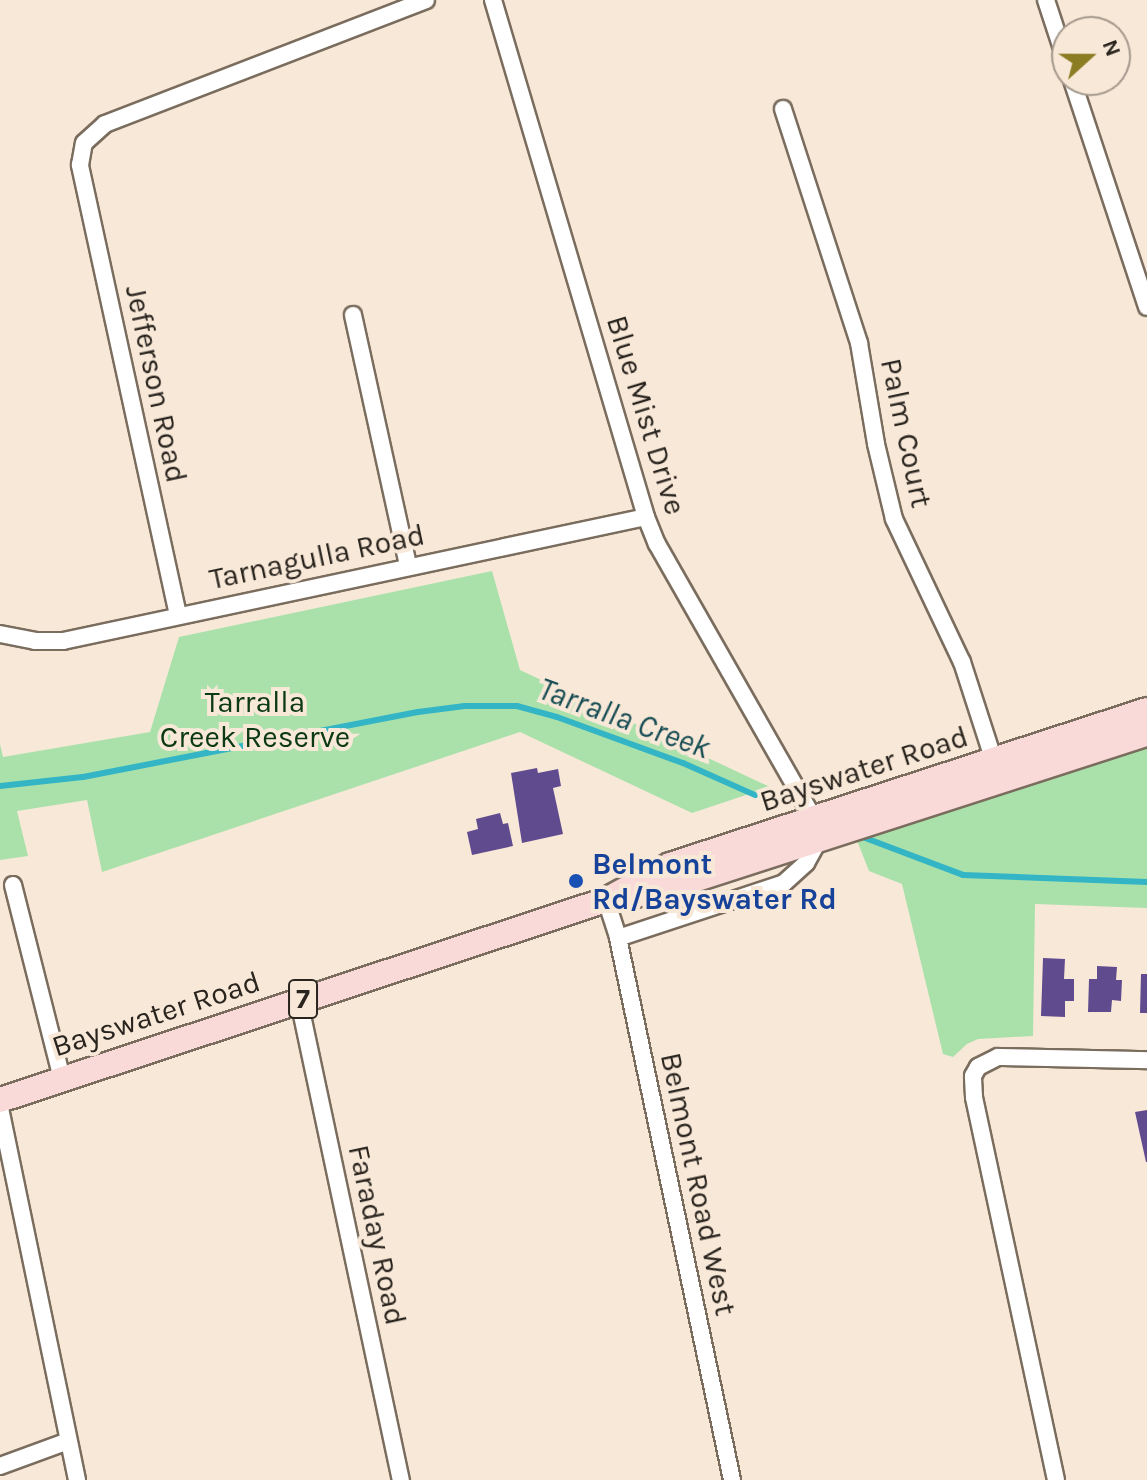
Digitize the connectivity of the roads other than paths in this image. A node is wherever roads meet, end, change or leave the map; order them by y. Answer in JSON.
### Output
{"nodes":[{"id":1,"x":426,"y":0,"type":"edge"},
{"id":2,"x":493,"y":0,"type":"edge"},
{"id":3,"x":1077,"y":96,"type":"edge"},
{"id":4,"x":783,"y":109,"type":"dead end"},
{"id":5,"x":1147,"y":307,"type":"edge"},
{"id":6,"x":353,"y":315,"type":"dead end"},
{"id":7,"x":646,"y":517,"type":"junction"},
{"id":8,"x":408,"y":566,"type":"junction"},
{"id":9,"x":178,"y":615,"type":"junction"},
{"id":10,"x":0,"y":634,"type":"edge"},
{"id":11,"x":1147,"y":710,"type":"edge"},
{"id":12,"x":1147,"y":734,"type":"edge"},
{"id":13,"x":994,"y":761,"type":"junction"},
{"id":14,"x":817,"y":828,"type":"junction"},
{"id":15,"x":13,"y":885,"type":"dead end"},
{"id":16,"x":606,"y":900,"type":"junction"},
{"id":17,"x":618,"y":938,"type":"junction"},
{"id":18,"x":299,"y":1001,"type":"junction"},
{"id":19,"x":1147,"y":1060,"type":"edge"},
{"id":20,"x":62,"y":1078,"type":"junction"},
{"id":21,"x":0,"y":1100,"type":"edge"},
{"id":22,"x":0,"y":1108,"type":"edge"},
{"id":23,"x":68,"y":1441,"type":"junction"},
{"id":24,"x":0,"y":1466,"type":"edge"},
{"id":25,"x":77,"y":1480,"type":"edge"},
{"id":26,"x":401,"y":1480,"type":"edge"},
{"id":27,"x":732,"y":1480,"type":"edge"},
{"id":28,"x":1056,"y":1480,"type":"edge"}],
"edges":[{"from":1,"to":9,"type":"street","name":"Jefferson Road"},
{"from":2,"to":7,"type":"street","name":"Blue Mist Drive"},
{"from":3,"to":5,"type":"street"},
{"from":4,"to":13,"type":"street","name":"Palm Court"},
{"from":6,"to":8,"type":"street"},
{"from":7,"to":8,"type":"street","name":"Tarnagulla Road"},
{"from":7,"to":14,"type":"street","name":"Blue Mist Drive"},
{"from":8,"to":9,"type":"street","name":"Tarnagulla Road"},
{"from":9,"to":10,"type":"street","name":"Tarnagulla Road"},
{"from":11,"to":13,"type":"main road","name":"Bayswater Road","number":"7"},
{"from":12,"to":14,"type":"main road","name":"Bayswater Road","number":"7"},
{"from":13,"to":14,"type":"main road","name":"Bayswater Road","number":"7"},
{"from":14,"to":16,"type":"main road","name":"Bayswater Road","number":"7"},
{"from":14,"to":17,"type":"street"},
{"from":15,"to":20,"type":"street"},
{"from":16,"to":17,"type":"street","name":"Belmont Road West"},
{"from":16,"to":18,"type":"main road","name":"Bayswater Road","number":"7"},
{"from":17,"to":27,"type":"street","name":"Belmont Road West"},
{"from":18,"to":20,"type":"main road","name":"Bayswater Road","number":"7"},
{"from":18,"to":26,"type":"street","name":"Faraday Road"},
{"from":19,"to":28,"type":"street"},
{"from":20,"to":21,"type":"main road","name":"Bayswater Road","number":"7"},
{"from":22,"to":23,"type":"street"},
{"from":23,"to":24,"type":"street"},
{"from":23,"to":25,"type":"street"}]}
